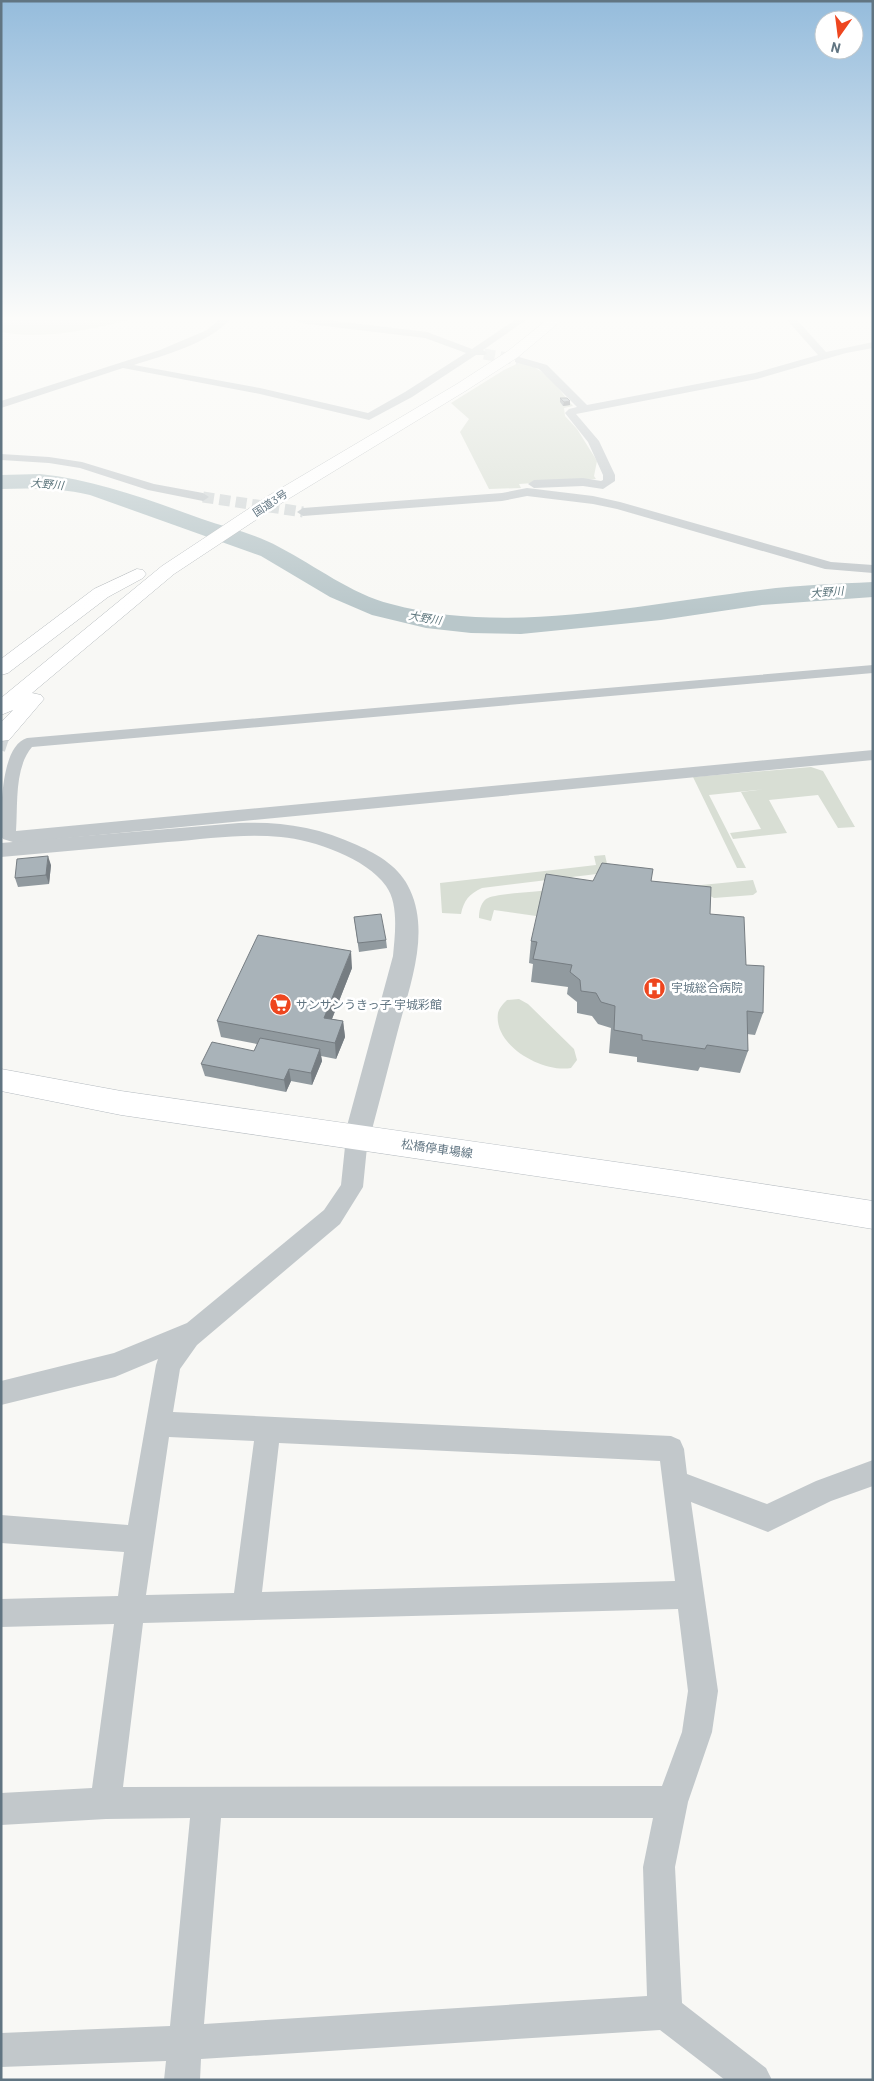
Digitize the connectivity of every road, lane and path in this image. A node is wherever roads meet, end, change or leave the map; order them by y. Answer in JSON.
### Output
{"nodes":[{"id":1,"x":394,"y":417,"type":"edge"},
{"id":2,"x":412,"y":417,"type":"edge"},
{"id":3,"x":573,"y":417,"type":"edge"},
{"id":4,"x":1,"y":457,"type":"edge"},
{"id":5,"x":527,"y":492,"type":"junction"},
{"id":6,"x":203,"y":497,"type":"tunnel mouth"},
{"id":7,"x":303,"y":512,"type":"tunnel mouth"},
{"id":8,"x":224,"y":521,"type":"junction"},
{"id":9,"x":873,"y":569,"type":"edge"},
{"id":10,"x":142,"y":570,"type":"junction"},
{"id":11,"x":172,"y":571,"type":"junction"},
{"id":12,"x":1,"y":669,"type":"edge"},
{"id":13,"x":873,"y":669,"type":"edge"},
{"id":14,"x":1,"y":685,"type":"edge"},
{"id":15,"x":1,"y":709,"type":"edge"},
{"id":16,"x":10,"y":743,"type":"edge"},
{"id":17,"x":873,"y":755,"type":"edge"},
{"id":18,"x":8,"y":773,"type":"edge"},
{"id":19,"x":1,"y":850,"type":"edge"},
{"id":20,"x":1,"y":1080,"type":"edge"},
{"id":21,"x":357,"y":1137,"type":"junction"},
{"id":22,"x":873,"y":1214,"type":"edge"},
{"id":23,"x":190,"y":1336,"type":"junction"},
{"id":24,"x":1,"y":1393,"type":"edge"},
{"id":25,"x":159,"y":1424,"type":"junction"},
{"id":26,"x":268,"y":1429,"type":"junction"},
{"id":27,"x":873,"y":1473,"type":"edge"},
{"id":28,"x":675,"y":1482,"type":"junction"},
{"id":29,"x":1,"y":1529,"type":"edge"},
{"id":30,"x":139,"y":1540,"type":"junction"},
{"id":31,"x":690,"y":1595,"type":"junction"},
{"id":32,"x":246,"y":1607,"type":"junction"},
{"id":33,"x":130,"y":1610,"type":"junction"},
{"id":34,"x":1,"y":1613,"type":"edge"},
{"id":35,"x":672,"y":1802,"type":"junction"},
{"id":36,"x":106,"y":1803,"type":"junction"},
{"id":37,"x":207,"y":1803,"type":"junction"},
{"id":38,"x":1,"y":1809,"type":"edge"},
{"id":39,"x":665,"y":2012,"type":"junction"},
{"id":40,"x":185,"y":2043,"type":"junction"},
{"id":41,"x":1,"y":2050,"type":"edge"},
{"id":42,"x":182,"y":2080,"type":"edge"},
{"id":43,"x":754,"y":2080,"type":"edge"}],
"edges":[{"from":1,"to":8,"type":"main road","name":"国道3号"},
{"from":2,"to":8,"type":"main road","name":"国道3号"},
{"from":3,"to":5,"type":"street"},
{"from":4,"to":6,"type":"street"},
{"from":5,"to":7,"type":"street"},
{"from":5,"to":9,"type":"street"},
{"from":8,"to":10,"type":"main road","name":"国道3号"},
{"from":8,"to":11,"type":"main road"},
{"from":10,"to":12,"type":"main road"},
{"from":10,"to":14,"type":"main road","name":"国道3号"},
{"from":11,"to":15,"type":"main road"},
{"from":11,"to":16,"type":"main road"},
{"from":13,"to":16,"type":"street"},
{"from":16,"to":18,"type":"street"},
{"from":17,"to":18,"type":"street"},
{"from":19,"to":21,"type":"street"},
{"from":20,"to":21,"type":"main road","name":"松橋停車場線"},
{"from":21,"to":22,"type":"main road","name":"松橋停車場線"},
{"from":21,"to":23,"type":"street"},
{"from":23,"to":24,"type":"street"},
{"from":23,"to":25,"type":"street"},
{"from":25,"to":26,"type":"street"},
{"from":25,"to":30,"type":"street"},
{"from":26,"to":28,"type":"street"},
{"from":26,"to":32,"type":"street"},
{"from":27,"to":28,"type":"street"},
{"from":28,"to":31,"type":"street"},
{"from":29,"to":30,"type":"street"},
{"from":30,"to":33,"type":"street"},
{"from":31,"to":32,"type":"street"},
{"from":31,"to":35,"type":"street"},
{"from":32,"to":33,"type":"street"},
{"from":33,"to":34,"type":"street"},
{"from":33,"to":36,"type":"street"},
{"from":35,"to":37,"type":"street"},
{"from":35,"to":39,"type":"street"},
{"from":36,"to":37,"type":"street"},
{"from":36,"to":38,"type":"street"},
{"from":37,"to":40,"type":"street"},
{"from":39,"to":40,"type":"street"},
{"from":39,"to":43,"type":"street"},
{"from":40,"to":41,"type":"street"},
{"from":40,"to":42,"type":"street"}]}
